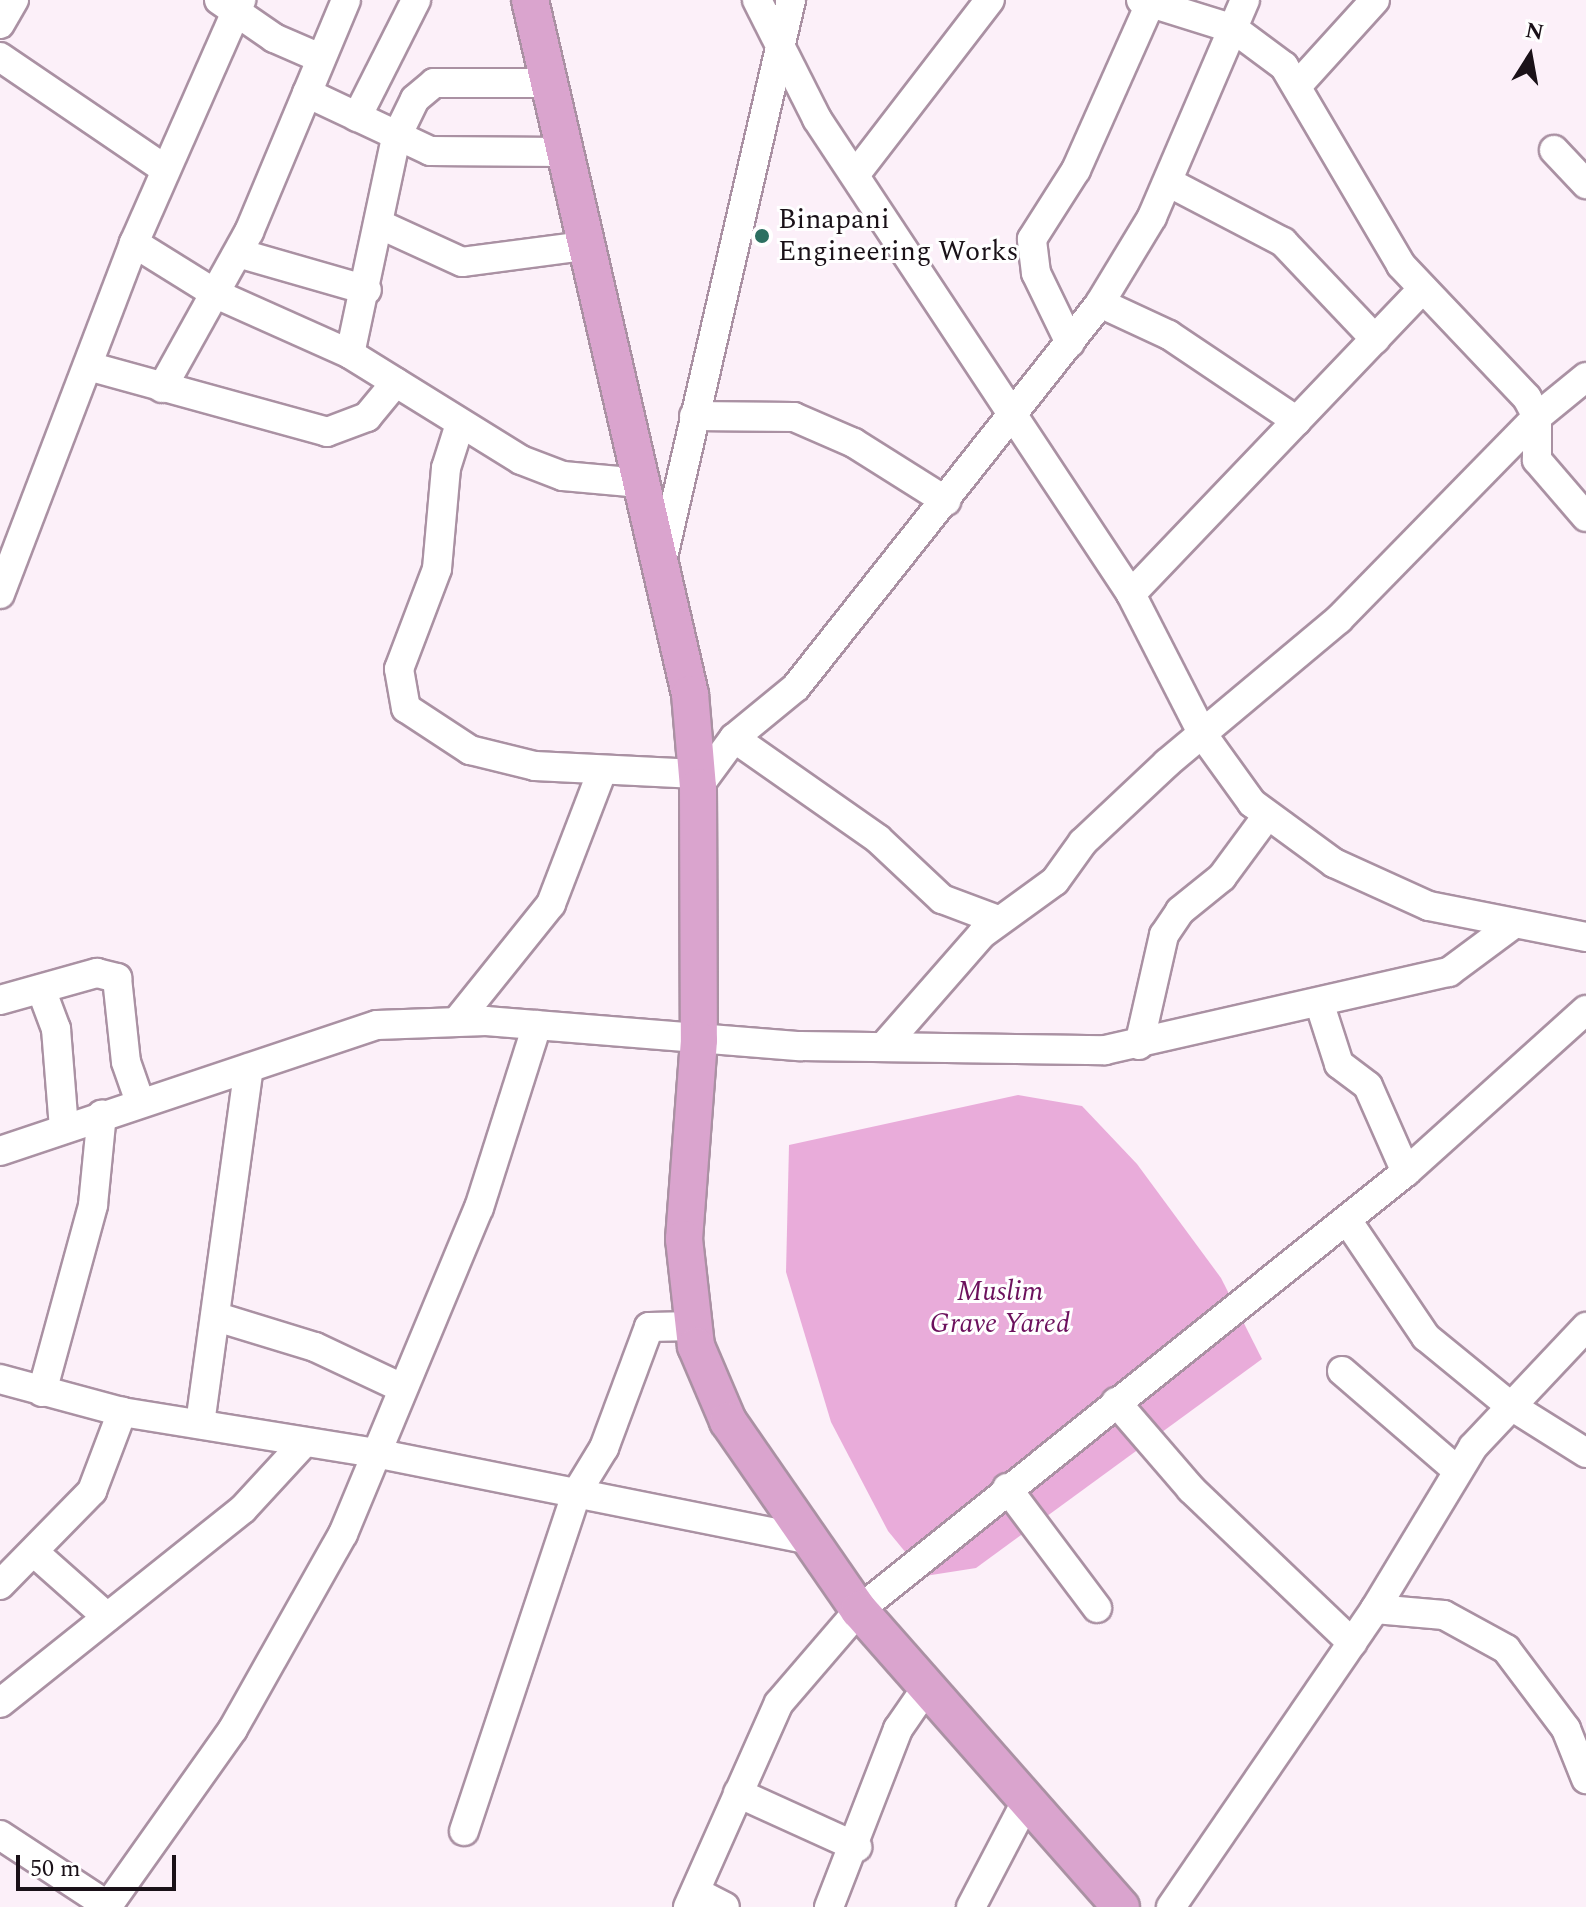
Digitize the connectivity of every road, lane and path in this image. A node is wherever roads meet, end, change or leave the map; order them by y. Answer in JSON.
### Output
{"nodes":[{"id":1,"x":14,"y":0,"type":"edge"},
{"id":2,"x":346,"y":0,"type":"edge"},
{"id":3,"x":416,"y":0,"type":"edge"},
{"id":4,"x":530,"y":0,"type":"edge"},
{"id":5,"x":757,"y":0,"type":"edge"},
{"id":6,"x":791,"y":0,"type":"edge"},
{"id":7,"x":990,"y":0,"type":"edge"},
{"id":8,"x":1245,"y":0,"type":"edge"},
{"id":9,"x":1375,"y":0,"type":"edge"},
{"id":10,"x":1146,"y":2,"type":"edge"},
{"id":11,"x":232,"y":4,"type":"edge"},
{"id":12,"x":0,"y":24,"type":"edge"},
{"id":13,"x":1234,"y":29,"type":"junction"},
{"id":14,"x":779,"y":52,"type":"junction"},
{"id":15,"x":0,"y":57,"type":"edge"},
{"id":16,"x":320,"y":58,"type":"junction"},
{"id":17,"x":549,"y":83,"type":"junction"},
{"id":18,"x":1297,"y":86,"type":"junction"},
{"id":19,"x":307,"y":93,"type":"junction"},
{"id":20,"x":357,"y":117,"type":"junction"},
{"id":21,"x":396,"y":138,"type":"junction"},
{"id":22,"x":1554,"y":150,"type":"dead end"},
{"id":23,"x":563,"y":152,"type":"junction"},
{"id":24,"x":165,"y":169,"type":"junction"},
{"id":25,"x":855,"y":175,"type":"junction"},
{"id":26,"x":1168,"y":182,"type":"junction"},
{"id":27,"x":1586,"y":184,"type":"edge"},
{"id":28,"x":381,"y":225,"type":"junction"},
{"id":29,"x":134,"y":243,"type":"junction"},
{"id":30,"x":583,"y":246,"type":"junction"},
{"id":31,"x":238,"y":253,"type":"junction"},
{"id":32,"x":367,"y":290,"type":"junction"},
{"id":33,"x":1421,"y":291,"type":"junction"},
{"id":34,"x":216,"y":294,"type":"junction"},
{"id":35,"x":1100,"y":303,"type":"junction"},
{"id":36,"x":1375,"y":339,"type":"junction"},
{"id":37,"x":1070,"y":343,"type":"junction"},
{"id":38,"x":350,"y":354,"type":"junction"},
{"id":39,"x":88,"y":366,"type":"junction"},
{"id":40,"x":1586,"y":377,"type":"edge"},
{"id":41,"x":396,"y":382,"type":"junction"},
{"id":42,"x":162,"y":388,"type":"junction"},
{"id":43,"x":694,"y":416,"type":"junction"},
{"id":44,"x":1537,"y":417,"type":"junction"},
{"id":45,"x":1015,"y":418,"type":"junction"},
{"id":46,"x":1297,"y":421,"type":"junction"},
{"id":47,"x":459,"y":427,"type":"junction"},
{"id":48,"x":641,"y":483,"type":"junction"},
{"id":49,"x":946,"y":501,"type":"junction"},
{"id":50,"x":1586,"y":517,"type":"edge"},
{"id":51,"x":663,"y":557,"type":"junction"},
{"id":52,"x":2,"y":584,"type":"edge"},
{"id":53,"x":1131,"y":594,"type":"junction"},
{"id":54,"x":1203,"y":735,"type":"junction"},
{"id":55,"x":734,"y":738,"type":"junction"},
{"id":56,"x":601,"y":774,"type":"junction"},
{"id":57,"x":698,"y":780,"type":"junction"},
{"id":58,"x":1267,"y":816,"type":"junction"},
{"id":59,"x":998,"y":920,"type":"junction"},
{"id":60,"x":1511,"y":926,"type":"junction"},
{"id":61,"x":1586,"y":937,"type":"edge"},
{"id":62,"x":41,"y":989,"type":"junction"},
{"id":63,"x":0,"y":1000,"type":"edge"},
{"id":64,"x":1320,"y":1005,"type":"junction"},
{"id":65,"x":1586,"y":1010,"type":"edge"},
{"id":66,"x":457,"y":1021,"type":"junction"},
{"id":67,"x":537,"y":1025,"type":"junction"},
{"id":68,"x":699,"y":1040,"type":"junction"},
{"id":69,"x":1139,"y":1045,"type":"junction"},
{"id":70,"x":884,"y":1046,"type":"junction"},
{"id":71,"x":249,"y":1068,"type":"junction"},
{"id":72,"x":140,"y":1102,"type":"junction"},
{"id":73,"x":102,"y":1114,"type":"junction"},
{"id":74,"x":64,"y":1128,"type":"junction"},
{"id":75,"x":0,"y":1151,"type":"edge"},
{"id":76,"x":1406,"y":1172,"type":"junction"},
{"id":77,"x":1347,"y":1220,"type":"junction"},
{"id":78,"x":217,"y":1317,"type":"junction"},
{"id":79,"x":694,"y":1326,"type":"junction"},
{"id":80,"x":1586,"y":1327,"type":"edge"},
{"id":81,"x":1342,"y":1371,"type":"dead end"},
{"id":82,"x":0,"y":1379,"type":"edge"},
{"id":83,"x":402,"y":1388,"type":"junction"},
{"id":84,"x":42,"y":1392,"type":"junction"},
{"id":85,"x":1116,"y":1402,"type":"junction"},
{"id":86,"x":1508,"y":1404,"type":"junction"},
{"id":87,"x":122,"y":1412,"type":"junction"},
{"id":88,"x":200,"y":1424,"type":"junction"},
{"id":89,"x":303,"y":1444,"type":"junction"},
{"id":90,"x":375,"y":1453,"type":"junction"},
{"id":91,"x":1586,"y":1453,"type":"edge"},
{"id":92,"x":1458,"y":1471,"type":"junction"},
{"id":93,"x":1007,"y":1488,"type":"junction"},
{"id":94,"x":577,"y":1492,"type":"junction"},
{"id":95,"x":809,"y":1540,"type":"junction"},
{"id":96,"x":36,"y":1554,"type":"junction"},
{"id":97,"x":0,"y":1585,"type":"edge"},
{"id":98,"x":1097,"y":1608,"type":"dead end"},
{"id":99,"x":1375,"y":1609,"type":"junction"},
{"id":100,"x":859,"y":1610,"type":"junction"},
{"id":101,"x":107,"y":1617,"type":"junction"},
{"id":102,"x":1352,"y":1643,"type":"junction"},
{"id":103,"x":927,"y":1687,"type":"junction"},
{"id":104,"x":2,"y":1698,"type":"edge"},
{"id":105,"x":1586,"y":1779,"type":"edge"},
{"id":106,"x":738,"y":1793,"type":"junction"},
{"id":107,"x":1028,"y":1798,"type":"junction"},
{"id":108,"x":464,"y":1831,"type":"dead end"},
{"id":109,"x":0,"y":1835,"type":"edge"},
{"id":110,"x":857,"y":1847,"type":"junction"},
{"id":111,"x":693,"y":1900,"type":"edge"},
{"id":112,"x":108,"y":1906,"type":"edge"},
{"id":113,"x":725,"y":1907,"type":"edge"},
{"id":114,"x":829,"y":1907,"type":"edge"},
{"id":115,"x":971,"y":1907,"type":"edge"},
{"id":116,"x":1121,"y":1907,"type":"edge"},
{"id":117,"x":1171,"y":1907,"type":"edge"}],
"edges":[{"from":1,"to":12,"type":"street"},
{"from":2,"to":16,"type":"street"},
{"from":3,"to":20,"type":"street"},
{"from":4,"to":17,"type":"main road"},
{"from":5,"to":14,"type":"street"},
{"from":6,"to":14,"type":"street"},
{"from":7,"to":25,"type":"street"},
{"from":8,"to":13,"type":"street"},
{"from":9,"to":18,"type":"street"},
{"from":10,"to":13,"type":"street"},
{"from":10,"to":37,"type":"street"},
{"from":11,"to":16,"type":"street"},
{"from":11,"to":24,"type":"street"},
{"from":13,"to":18,"type":"street"},
{"from":13,"to":26,"type":"street"},
{"from":14,"to":25,"type":"street"},
{"from":14,"to":43,"type":"street"},
{"from":15,"to":24,"type":"street"},
{"from":16,"to":19,"type":"street"},
{"from":17,"to":21,"type":"street"},
{"from":17,"to":23,"type":"main road"},
{"from":18,"to":33,"type":"street"},
{"from":19,"to":20,"type":"street"},
{"from":19,"to":31,"type":"street"},
{"from":20,"to":21,"type":"street"},
{"from":21,"to":23,"type":"street"},
{"from":21,"to":28,"type":"street"},
{"from":22,"to":27,"type":"street"},
{"from":23,"to":30,"type":"main road"},
{"from":24,"to":29,"type":"street"},
{"from":25,"to":45,"type":"street"},
{"from":26,"to":35,"type":"street"},
{"from":26,"to":36,"type":"street"},
{"from":28,"to":30,"type":"street"},
{"from":28,"to":32,"type":"street"},
{"from":29,"to":34,"type":"street"},
{"from":29,"to":39,"type":"street"},
{"from":30,"to":48,"type":"main road"},
{"from":31,"to":32,"type":"street"},
{"from":31,"to":34,"type":"street"},
{"from":32,"to":38,"type":"street"},
{"from":33,"to":36,"type":"street"},
{"from":33,"to":44,"type":"street"},
{"from":34,"to":38,"type":"street"},
{"from":34,"to":42,"type":"street"},
{"from":35,"to":37,"type":"street"},
{"from":35,"to":46,"type":"street"},
{"from":36,"to":46,"type":"street"},
{"from":37,"to":45,"type":"street"},
{"from":38,"to":41,"type":"street"},
{"from":39,"to":42,"type":"street"},
{"from":39,"to":52,"type":"street"},
{"from":40,"to":44,"type":"street"},
{"from":41,"to":42,"type":"street"},
{"from":41,"to":47,"type":"street"},
{"from":43,"to":49,"type":"street"},
{"from":43,"to":51,"type":"street"},
{"from":44,"to":50,"type":"street"},
{"from":44,"to":54,"type":"street"},
{"from":45,"to":49,"type":"street"},
{"from":45,"to":53,"type":"street"},
{"from":46,"to":53,"type":"street"},
{"from":47,"to":48,"type":"street"},
{"from":47,"to":56,"type":"street"},
{"from":48,"to":51,"type":"main road"},
{"from":49,"to":55,"type":"street"},
{"from":51,"to":57,"type":"main road"},
{"from":53,"to":54,"type":"street"},
{"from":54,"to":58,"type":"street"},
{"from":54,"to":59,"type":"street"},
{"from":55,"to":57,"type":"street"},
{"from":55,"to":59,"type":"street"},
{"from":56,"to":57,"type":"street"},
{"from":56,"to":66,"type":"street"},
{"from":57,"to":68,"type":"main road"},
{"from":58,"to":60,"type":"street"},
{"from":58,"to":69,"type":"street"},
{"from":59,"to":70,"type":"street"},
{"from":60,"to":61,"type":"street"},
{"from":60,"to":64,"type":"street"},
{"from":62,"to":63,"type":"street"},
{"from":62,"to":72,"type":"street"},
{"from":62,"to":74,"type":"street"},
{"from":64,"to":69,"type":"street"},
{"from":64,"to":76,"type":"street"},
{"from":65,"to":76,"type":"street"},
{"from":66,"to":67,"type":"street"},
{"from":66,"to":71,"type":"street"},
{"from":67,"to":68,"type":"street"},
{"from":67,"to":83,"type":"street"},
{"from":68,"to":70,"type":"street"},
{"from":68,"to":79,"type":"main road"},
{"from":69,"to":70,"type":"street"},
{"from":71,"to":72,"type":"street"},
{"from":71,"to":78,"type":"street"},
{"from":72,"to":73,"type":"street"},
{"from":73,"to":74,"type":"street"},
{"from":73,"to":84,"type":"street"},
{"from":74,"to":75,"type":"street"},
{"from":76,"to":77,"type":"street"},
{"from":77,"to":85,"type":"street"},
{"from":77,"to":86,"type":"street"},
{"from":78,"to":83,"type":"street"},
{"from":78,"to":88,"type":"street"},
{"from":79,"to":94,"type":"street"},
{"from":79,"to":95,"type":"main road"},
{"from":80,"to":86,"type":"street"},
{"from":81,"to":92,"type":"street"},
{"from":82,"to":84,"type":"street"},
{"from":83,"to":90,"type":"street"},
{"from":84,"to":87,"type":"street"},
{"from":85,"to":93,"type":"street"},
{"from":85,"to":102,"type":"street"},
{"from":86,"to":91,"type":"street"},
{"from":86,"to":92,"type":"street"},
{"from":87,"to":88,"type":"street"},
{"from":87,"to":96,"type":"street"},
{"from":88,"to":89,"type":"street"},
{"from":89,"to":90,"type":"street"},
{"from":89,"to":101,"type":"street"},
{"from":90,"to":94,"type":"street"},
{"from":90,"to":112,"type":"street"},
{"from":92,"to":99,"type":"street"},
{"from":93,"to":98,"type":"street"},
{"from":93,"to":100,"type":"street"},
{"from":94,"to":95,"type":"street"},
{"from":94,"to":108,"type":"street"},
{"from":95,"to":100,"type":"main road"},
{"from":96,"to":97,"type":"street"},
{"from":96,"to":101,"type":"street"},
{"from":99,"to":102,"type":"street"},
{"from":99,"to":105,"type":"street"},
{"from":100,"to":103,"type":"main road"},
{"from":100,"to":106,"type":"street"},
{"from":101,"to":104,"type":"street"},
{"from":102,"to":117,"type":"street"},
{"from":103,"to":107,"type":"main road"},
{"from":103,"to":110,"type":"street"},
{"from":106,"to":110,"type":"street"},
{"from":106,"to":111,"type":"street"},
{"from":107,"to":115,"type":"street"},
{"from":107,"to":116,"type":"main road"},
{"from":109,"to":112,"type":"street"},
{"from":110,"to":114,"type":"street"},
{"from":111,"to":113,"type":"street"}]}
